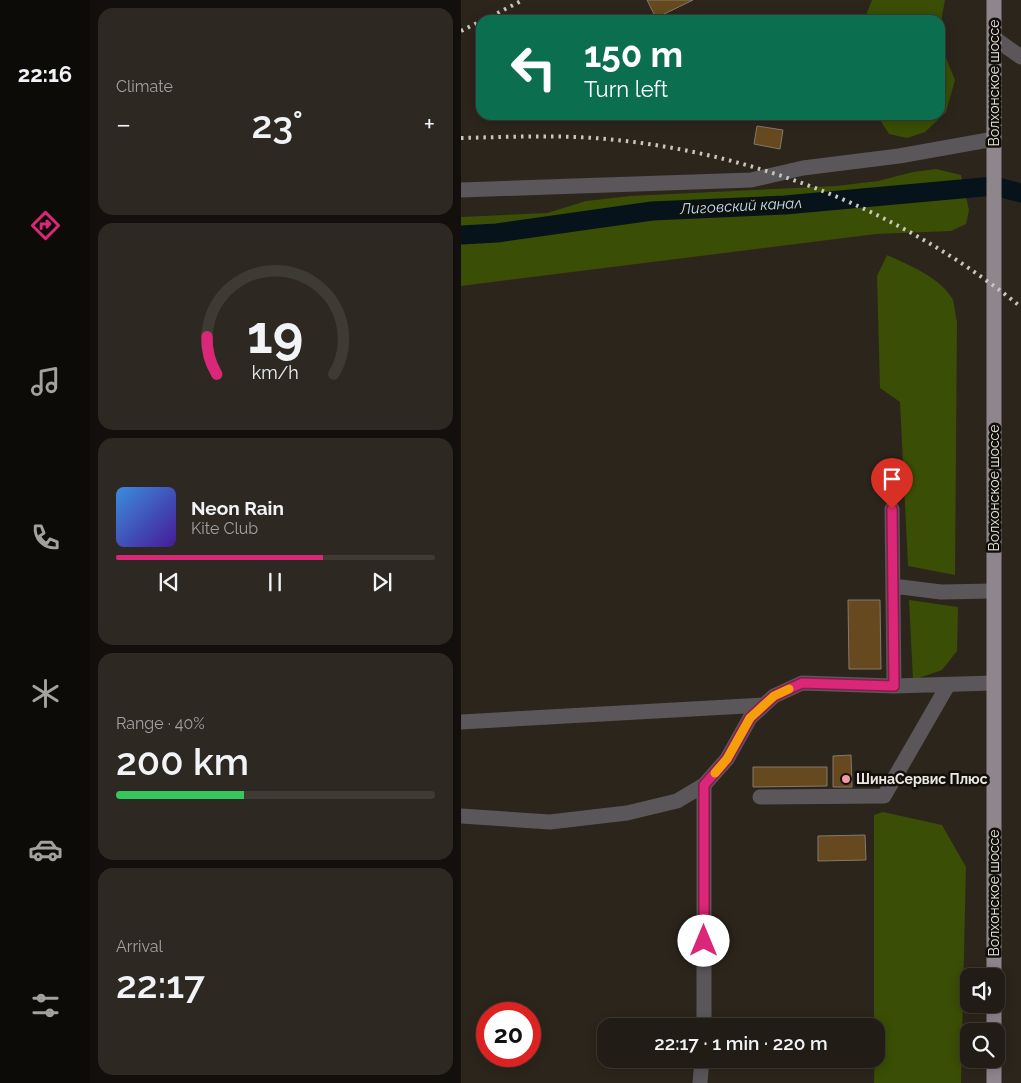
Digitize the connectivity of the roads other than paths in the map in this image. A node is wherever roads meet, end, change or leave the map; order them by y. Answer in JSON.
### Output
{"nodes":[{"id":1,"x":994,"y":0,"type":"edge"},
{"id":2,"x":994,"y":38,"type":"junction"},
{"id":3,"x":1021,"y":57,"type":"edge"},
{"id":4,"x":994,"y":143,"type":"junction"},
{"id":5,"x":461,"y":190,"type":"edge"},
{"id":6,"x":892,"y":509,"type":"dead end"},
{"id":7,"x":893,"y":586,"type":"junction"},
{"id":8,"x":993,"y":591,"type":"junction"},
{"id":9,"x":993,"y":683,"type":"junction"},
{"id":10,"x":948,"y":685,"type":"junction"},
{"id":11,"x":894,"y":686,"type":"junction"},
{"id":12,"x":764,"y":705,"type":"junction"},
{"id":13,"x":461,"y":722,"type":"edge"},
{"id":14,"x":704,"y":785,"type":"junction"},
{"id":15,"x":760,"y":797,"type":"dead end"},
{"id":16,"x":461,"y":816,"type":"edge"},
{"id":17,"x":994,"y":968,"type":"edge"},
{"id":18,"x":703,"y":1018,"type":"edge"},
{"id":19,"x":701,"y":1068,"type":"edge"},
{"id":20,"x":994,"y":1068,"type":"edge"},
{"id":21,"x":700,"y":1083,"type":"edge"},
{"id":22,"x":994,"y":1083,"type":"edge"}],
"edges":[{"from":1,"to":2,"type":"main road","name":"Волхонское шоссе"},
{"from":2,"to":3,"type":"street"},
{"from":2,"to":4,"type":"main road","name":"Волхонское шоссе"},
{"from":4,"to":5,"type":"street"},
{"from":4,"to":8,"type":"main road","name":"Волхонское шоссе"},
{"from":6,"to":7,"type":"street"},
{"from":7,"to":8,"type":"street"},
{"from":7,"to":11,"type":"street"},
{"from":8,"to":9,"type":"main road","name":"Волхонское шоссе"},
{"from":9,"to":10,"type":"street"},
{"from":9,"to":17,"type":"main road","name":"Волхонское шоссе"},
{"from":10,"to":11,"type":"street"},
{"from":10,"to":15,"type":"street"},
{"from":11,"to":12,"type":"street"},
{"from":12,"to":13,"type":"street"},
{"from":12,"to":14,"type":"street"},
{"from":14,"to":16,"type":"street"},
{"from":14,"to":18,"type":"street"},
{"from":19,"to":21,"type":"street"},
{"from":20,"to":22,"type":"main road"}]}
